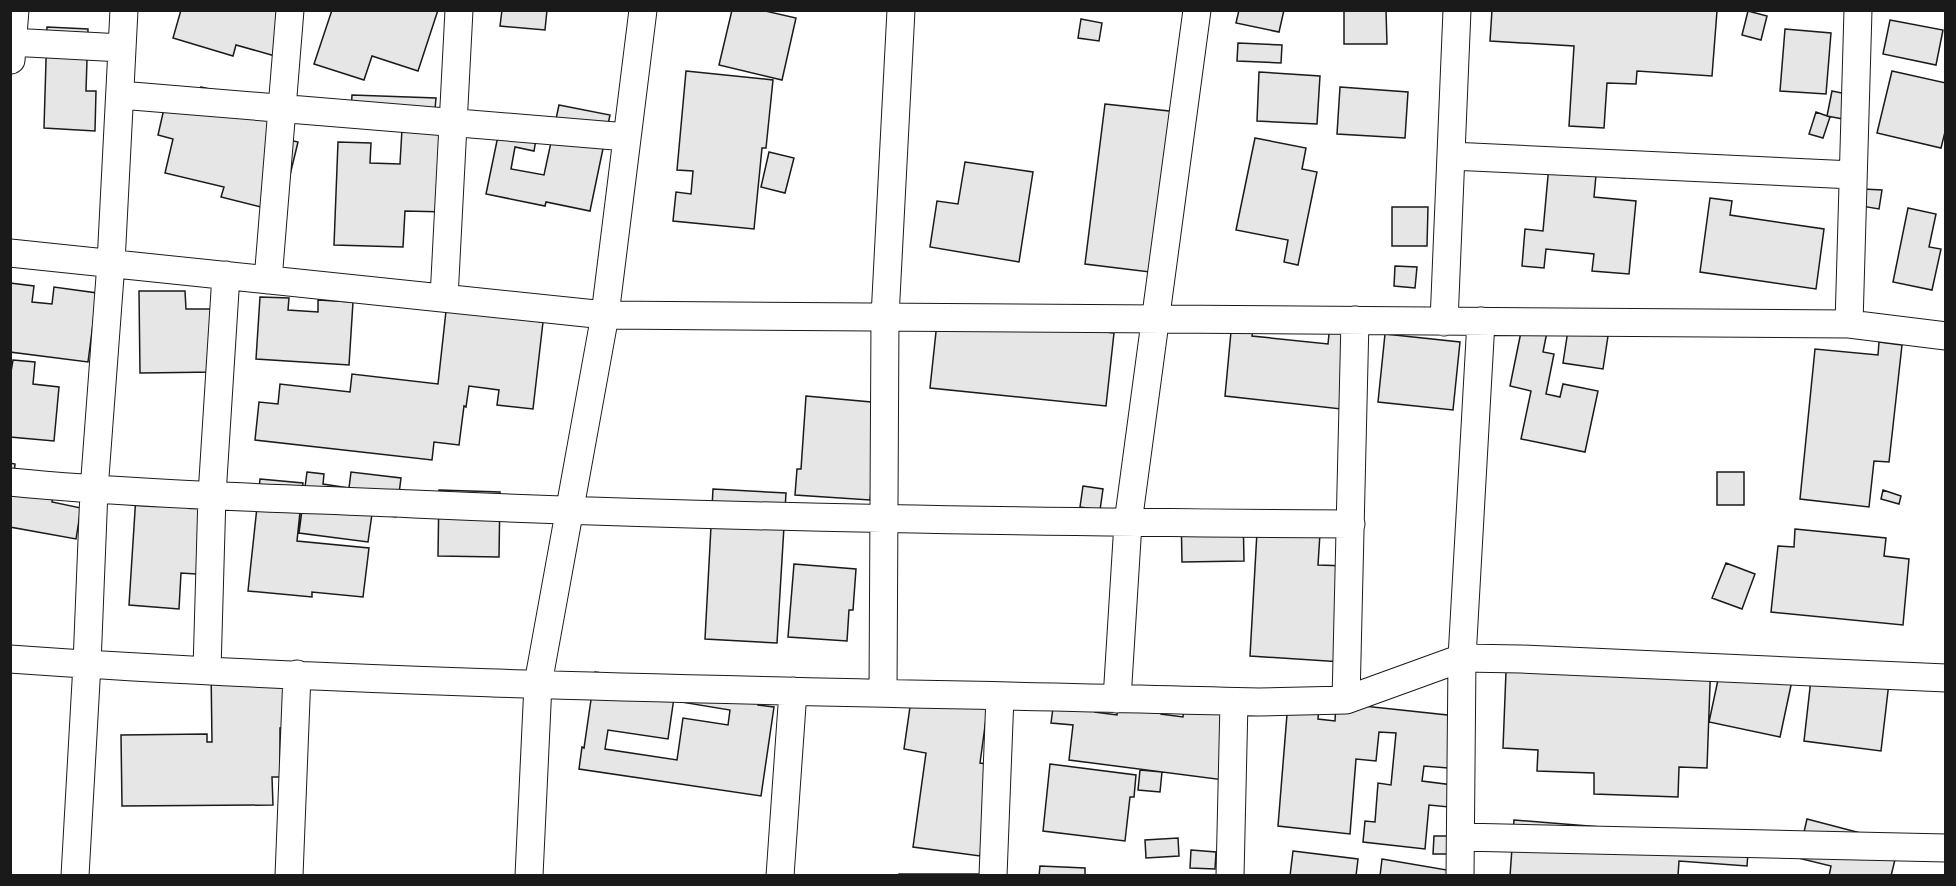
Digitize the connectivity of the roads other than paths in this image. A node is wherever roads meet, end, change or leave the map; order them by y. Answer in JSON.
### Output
{"nodes":[{"id":1,"x":15,"y":10,"type":"edge"},
{"id":2,"x":124,"y":10,"type":"edge"},
{"id":3,"x":290,"y":10,"type":"edge"},
{"id":4,"x":459,"y":10,"type":"edge"},
{"id":5,"x":643,"y":10,"type":"edge"},
{"id":6,"x":901,"y":10,"type":"edge"},
{"id":7,"x":1197,"y":10,"type":"edge"},
{"id":8,"x":1457,"y":10,"type":"edge"},
{"id":9,"x":1858,"y":10,"type":"edge"},
{"id":10,"x":11,"y":48,"type":"edge"},
{"id":11,"x":122,"y":48,"type":"junction"},
{"id":12,"x":120,"y":95,"type":"junction"},
{"id":13,"x":282,"y":108,"type":"junction"},
{"id":14,"x":453,"y":123,"type":"junction"},
{"id":15,"x":627,"y":137,"type":"junction"},
{"id":16,"x":1451,"y":156,"type":"junction"},
{"id":17,"x":1853,"y":175,"type":"junction"},
{"id":18,"x":10,"y":253,"type":"edge"},
{"id":19,"x":111,"y":263,"type":"junction"},
{"id":20,"x":226,"y":275,"type":"junction"},
{"id":21,"x":268,"y":280,"type":"junction"},
{"id":22,"x":444,"y":298,"type":"junction"},
{"id":23,"x":605,"y":315,"type":"junction"},
{"id":24,"x":885,"y":317,"type":"junction"},
{"id":25,"x":1155,"y":319,"type":"junction"},
{"id":26,"x":1355,"y":321,"type":"junction"},
{"id":27,"x":1481,"y":321,"type":"junction"},
{"id":28,"x":1443,"y":322,"type":"junction"},
{"id":29,"x":1849,"y":324,"type":"junction"},
{"id":30,"x":1946,"y":336,"type":"edge"},
{"id":31,"x":10,"y":482,"type":"edge"},
{"id":32,"x":94,"y":490,"type":"junction"},
{"id":33,"x":212,"y":495,"type":"junction"},
{"id":34,"x":570,"y":511,"type":"junction"},
{"id":35,"x":884,"y":518,"type":"junction"},
{"id":36,"x":1128,"y":523,"type":"junction"},
{"id":37,"x":1351,"y":524,"type":"junction"},
{"id":38,"x":1462,"y":658,"type":"junction"},
{"id":39,"x":10,"y":659,"type":"edge"},
{"id":40,"x":87,"y":664,"type":"junction"},
{"id":41,"x":207,"y":670,"type":"junction"},
{"id":42,"x":297,"y":674,"type":"junction"},
{"id":43,"x":1946,"y":678,"type":"edge"},
{"id":44,"x":538,"y":684,"type":"junction"},
{"id":45,"x":793,"y":691,"type":"junction"},
{"id":46,"x":883,"y":693,"type":"junction"},
{"id":47,"x":1000,"y":696,"type":"junction"},
{"id":48,"x":1118,"y":699,"type":"junction"},
{"id":49,"x":1346,"y":700,"type":"junction"},
{"id":50,"x":1234,"y":702,"type":"junction"},
{"id":51,"x":1461,"y":837,"type":"junction"},
{"id":52,"x":1946,"y":848,"type":"edge"},
{"id":53,"x":75,"y":876,"type":"edge"},
{"id":54,"x":289,"y":876,"type":"edge"},
{"id":55,"x":529,"y":876,"type":"edge"},
{"id":56,"x":780,"y":876,"type":"edge"},
{"id":57,"x":993,"y":876,"type":"edge"},
{"id":58,"x":1230,"y":876,"type":"edge"},
{"id":59,"x":1460,"y":876,"type":"edge"}],
"edges":[{"from":1,"to":10,"type":"street"},
{"from":2,"to":11,"type":"street"},
{"from":3,"to":13,"type":"street"},
{"from":4,"to":14,"type":"street"},
{"from":5,"to":15,"type":"street"},
{"from":6,"to":24,"type":"street"},
{"from":7,"to":25,"type":"street"},
{"from":8,"to":16,"type":"street"},
{"from":9,"to":17,"type":"street"},
{"from":10,"to":11,"type":"street"},
{"from":11,"to":12,"type":"street"},
{"from":12,"to":13,"type":"street"},
{"from":12,"to":19,"type":"street"},
{"from":13,"to":14,"type":"street"},
{"from":13,"to":21,"type":"street"},
{"from":14,"to":15,"type":"street"},
{"from":14,"to":22,"type":"street"},
{"from":15,"to":23,"type":"street"},
{"from":16,"to":17,"type":"street"},
{"from":16,"to":28,"type":"street"},
{"from":17,"to":29,"type":"street"},
{"from":18,"to":19,"type":"street"},
{"from":19,"to":20,"type":"street"},
{"from":19,"to":32,"type":"street"},
{"from":20,"to":21,"type":"street"},
{"from":20,"to":33,"type":"street"},
{"from":21,"to":22,"type":"street"},
{"from":22,"to":23,"type":"street"},
{"from":23,"to":24,"type":"street"},
{"from":23,"to":34,"type":"street"},
{"from":24,"to":25,"type":"street"},
{"from":24,"to":35,"type":"street"},
{"from":25,"to":26,"type":"street"},
{"from":25,"to":36,"type":"street"},
{"from":26,"to":28,"type":"street"},
{"from":26,"to":37,"type":"street"},
{"from":27,"to":28,"type":"street"},
{"from":27,"to":29,"type":"street"},
{"from":27,"to":38,"type":"street"},
{"from":29,"to":30,"type":"street"},
{"from":31,"to":32,"type":"street"},
{"from":32,"to":33,"type":"street"},
{"from":32,"to":40,"type":"street"},
{"from":33,"to":34,"type":"street"},
{"from":33,"to":41,"type":"street"},
{"from":34,"to":35,"type":"street"},
{"from":34,"to":44,"type":"street"},
{"from":35,"to":36,"type":"street"},
{"from":35,"to":46,"type":"street"},
{"from":36,"to":37,"type":"street"},
{"from":36,"to":48,"type":"street"},
{"from":37,"to":49,"type":"street"},
{"from":38,"to":43,"type":"street"},
{"from":38,"to":49,"type":"street"},
{"from":38,"to":51,"type":"street"},
{"from":39,"to":40,"type":"street"},
{"from":40,"to":41,"type":"street"},
{"from":40,"to":53,"type":"street"},
{"from":41,"to":42,"type":"street"},
{"from":42,"to":44,"type":"street"},
{"from":42,"to":54,"type":"street"},
{"from":44,"to":45,"type":"street"},
{"from":44,"to":55,"type":"street"},
{"from":45,"to":46,"type":"street"},
{"from":45,"to":56,"type":"street"},
{"from":46,"to":47,"type":"street"},
{"from":47,"to":48,"type":"street"},
{"from":47,"to":57,"type":"street"},
{"from":48,"to":50,"type":"street"},
{"from":49,"to":50,"type":"street"},
{"from":50,"to":58,"type":"street"},
{"from":51,"to":52,"type":"street"},
{"from":51,"to":59,"type":"street"}]}
